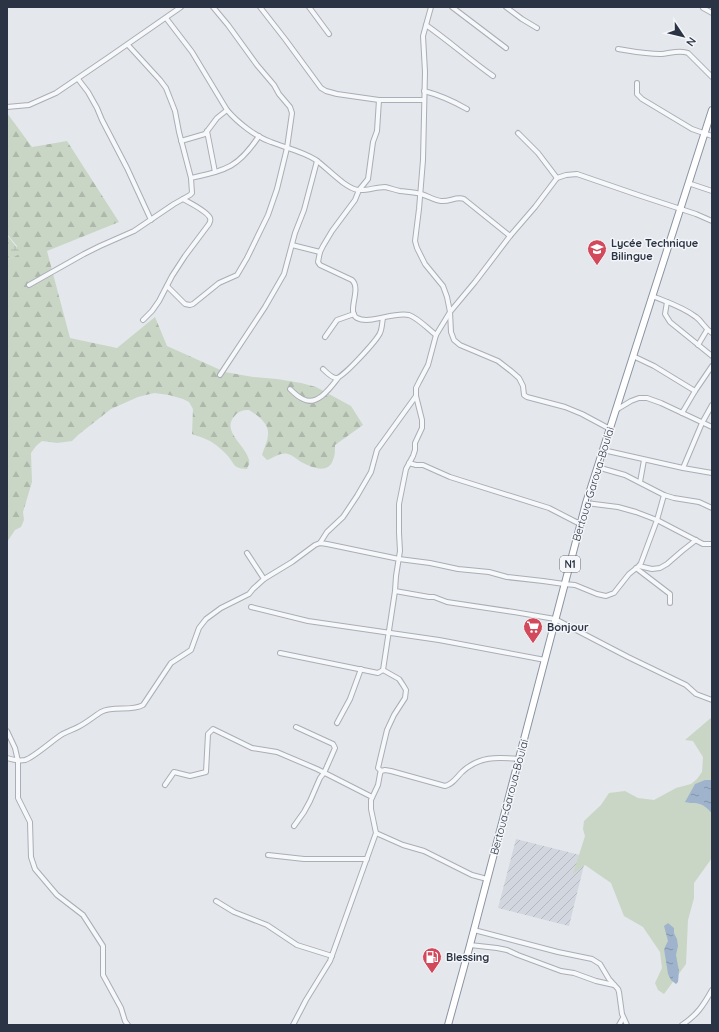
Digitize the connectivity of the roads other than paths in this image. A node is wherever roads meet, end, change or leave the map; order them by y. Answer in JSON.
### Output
{"nodes":[{"id":1,"x":181,"y":7,"type":"edge"},
{"id":2,"x":213,"y":7,"type":"edge"},
{"id":3,"x":260,"y":7,"type":"edge"},
{"id":4,"x":309,"y":7,"type":"edge"},
{"id":5,"x":431,"y":7,"type":"edge"},
{"id":6,"x":452,"y":7,"type":"edge"},
{"id":7,"x":506,"y":7,"type":"edge"},
{"id":8,"x":703,"y":8,"type":"dead end"},
{"id":9,"x":712,"y":13,"type":"edge"},
{"id":10,"x":166,"y":18,"type":"junction"},
{"id":11,"x":426,"y":25,"type":"junction"},
{"id":12,"x":537,"y":28,"type":"dead end"},
{"id":13,"x":329,"y":34,"type":"dead end"},
{"id":14,"x":128,"y":44,"type":"junction"},
{"id":15,"x":506,"y":48,"type":"dead end"},
{"id":16,"x":618,"y":49,"type":"dead end"},
{"id":17,"x":493,"y":76,"type":"dead end"},
{"id":18,"x":712,"y":77,"type":"edge"},
{"id":19,"x":78,"y":78,"type":"junction"},
{"id":20,"x":637,"y":83,"type":"dead end"},
{"id":21,"x":424,"y":91,"type":"junction"},
{"id":22,"x":379,"y":100,"type":"junction"},
{"id":23,"x":424,"y":100,"type":"junction"},
{"id":24,"x":7,"y":107,"type":"edge"},
{"id":25,"x":467,"y":109,"type":"dead end"},
{"id":26,"x":227,"y":110,"type":"junction"},
{"id":27,"x":712,"y":110,"type":"edge"},
{"id":28,"x":207,"y":131,"type":"junction"},
{"id":29,"x":518,"y":133,"type":"dead end"},
{"id":30,"x":704,"y":134,"type":"junction"},
{"id":31,"x":259,"y":136,"type":"junction"},
{"id":32,"x":712,"y":136,"type":"edge"},
{"id":33,"x":181,"y":141,"type":"junction"},
{"id":34,"x":287,"y":148,"type":"junction"},
{"id":35,"x":316,"y":161,"type":"junction"},
{"id":36,"x":216,"y":172,"type":"junction"},
{"id":37,"x":191,"y":178,"type":"junction"},
{"id":38,"x":557,"y":178,"type":"junction"},
{"id":39,"x":688,"y":183,"type":"junction"},
{"id":40,"x":359,"y":190,"type":"junction"},
{"id":41,"x":712,"y":191,"type":"edge"},
{"id":42,"x":421,"y":194,"type":"junction"},
{"id":43,"x":183,"y":199,"type":"junction"},
{"id":44,"x":680,"y":210,"type":"junction"},
{"id":45,"x":151,"y":220,"type":"junction"},
{"id":46,"x":712,"y":221,"type":"edge"},
{"id":47,"x":510,"y":236,"type":"junction"},
{"id":48,"x":292,"y":245,"type":"junction"},
{"id":49,"x":320,"y":252,"type":"junction"},
{"id":50,"x":29,"y":285,"type":"dead end"},
{"id":51,"x":167,"y":286,"type":"junction"},
{"id":52,"x":652,"y":296,"type":"junction"},
{"id":53,"x":667,"y":302,"type":"junction"},
{"id":54,"x":450,"y":312,"type":"junction"},
{"id":55,"x":354,"y":314,"type":"junction"},
{"id":56,"x":383,"y":318,"type":"junction"},
{"id":57,"x":143,"y":320,"type":"dead end"},
{"id":58,"x":707,"y":330,"type":"junction"},
{"id":59,"x":712,"y":333,"type":"edge"},
{"id":60,"x":436,"y":336,"type":"junction"},
{"id":61,"x":325,"y":337,"type":"dead end"},
{"id":62,"x":698,"y":345,"type":"junction"},
{"id":63,"x":633,"y":356,"type":"junction"},
{"id":64,"x":712,"y":356,"type":"edge"},
{"id":65,"x":712,"y":366,"type":"edge"},
{"id":66,"x":323,"y":370,"type":"dead end"},
{"id":67,"x":220,"y":375,"type":"dead end"},
{"id":68,"x":338,"y":378,"type":"junction"},
{"id":69,"x":290,"y":389,"type":"dead end"},
{"id":70,"x":695,"y":391,"type":"junction"},
{"id":71,"x":416,"y":396,"type":"junction"},
{"id":72,"x":712,"y":405,"type":"edge"},
{"id":73,"x":615,"y":411,"type":"junction"},
{"id":74,"x":682,"y":413,"type":"junction"},
{"id":75,"x":702,"y":423,"type":"junction"},
{"id":76,"x":712,"y":427,"type":"edge"},
{"id":77,"x":610,"y":429,"type":"junction"},
{"id":78,"x":603,"y":450,"type":"junction"},
{"id":79,"x":644,"y":460,"type":"junction"},
{"id":80,"x":409,"y":463,"type":"junction"},
{"id":81,"x":597,"y":467,"type":"junction"},
{"id":82,"x":683,"y":468,"type":"junction"},
{"id":83,"x":712,"y":473,"type":"edge"},
{"id":84,"x":640,"y":482,"type":"junction"},
{"id":85,"x":664,"y":495,"type":"junction"},
{"id":86,"x":586,"y":503,"type":"junction"},
{"id":87,"x":712,"y":508,"type":"edge"},
{"id":88,"x":657,"y":520,"type":"junction"},
{"id":89,"x":580,"y":524,"type":"junction"},
{"id":90,"x":696,"y":540,"type":"junction"},
{"id":91,"x":320,"y":543,"type":"junction"},
{"id":92,"x":712,"y":544,"type":"edge"},
{"id":93,"x":247,"y":553,"type":"dead end"},
{"id":94,"x":399,"y":559,"type":"junction"},
{"id":95,"x":638,"y":567,"type":"junction"},
{"id":96,"x":264,"y":579,"type":"junction"},
{"id":97,"x":564,"y":584,"type":"junction"},
{"id":98,"x":395,"y":590,"type":"junction"},
{"id":99,"x":670,"y":603,"type":"dead end"},
{"id":100,"x":251,"y":607,"type":"dead end"},
{"id":101,"x":555,"y":619,"type":"junction"},
{"id":102,"x":389,"y":633,"type":"junction"},
{"id":103,"x":280,"y":653,"type":"dead end"},
{"id":104,"x":545,"y":660,"type":"junction"},
{"id":105,"x":361,"y":669,"type":"junction"},
{"id":106,"x":383,"y":670,"type":"junction"},
{"id":107,"x":712,"y":700,"type":"edge"},
{"id":108,"x":337,"y":723,"type":"dead end"},
{"id":109,"x":296,"y":727,"type":"dead end"},
{"id":110,"x":7,"y":731,"type":"edge"},
{"id":111,"x":7,"y":758,"type":"edge"},
{"id":112,"x":519,"y":759,"type":"junction"},
{"id":113,"x":18,"y":761,"type":"junction"},
{"id":114,"x":381,"y":771,"type":"junction"},
{"id":115,"x":324,"y":773,"type":"junction"},
{"id":116,"x":165,"y":785,"type":"dead end"},
{"id":117,"x":372,"y":797,"type":"junction"},
{"id":118,"x":294,"y":826,"type":"dead end"},
{"id":119,"x":376,"y":833,"type":"junction"},
{"id":120,"x":268,"y":855,"type":"dead end"},
{"id":121,"x":367,"y":859,"type":"junction"},
{"id":122,"x":487,"y":879,"type":"junction"},
{"id":123,"x":216,"y":901,"type":"dead end"},
{"id":124,"x":474,"y":930,"type":"junction"},
{"id":125,"x":470,"y":945,"type":"junction"},
{"id":126,"x":332,"y":956,"type":"junction"},
{"id":127,"x":614,"y":985,"type":"junction"},
{"id":128,"x":712,"y":990,"type":"edge"},
{"id":129,"x":623,"y":1018,"type":"junction"},
{"id":130,"x":128,"y":1025,"type":"edge"},
{"id":131,"x":293,"y":1025,"type":"edge"},
{"id":132,"x":448,"y":1025,"type":"edge"},
{"id":133,"x":619,"y":1025,"type":"edge"},
{"id":134,"x":627,"y":1025,"type":"edge"},
{"id":135,"x":682,"y":1025,"type":"edge"}],
"edges":[{"from":1,"to":10,"type":"street"},
{"from":2,"to":34,"type":"street"},
{"from":3,"to":22,"type":"street"},
{"from":4,"to":13,"type":"street"},
{"from":5,"to":11,"type":"street"},
{"from":6,"to":15,"type":"street"},
{"from":7,"to":12,"type":"street"},
{"from":8,"to":9,"type":"street"},
{"from":10,"to":14,"type":"street"},
{"from":10,"to":26,"type":"street"},
{"from":11,"to":17,"type":"street"},
{"from":11,"to":21,"type":"street"},
{"from":14,"to":19,"type":"street"},
{"from":14,"to":33,"type":"street"},
{"from":16,"to":18,"type":"street"},
{"from":19,"to":24,"type":"street"},
{"from":19,"to":45,"type":"street"},
{"from":20,"to":30,"type":"street"},
{"from":21,"to":23,"type":"street"},
{"from":21,"to":25,"type":"street"},
{"from":22,"to":23,"type":"street"},
{"from":22,"to":40,"type":"street"},
{"from":23,"to":42,"type":"street"},
{"from":26,"to":28,"type":"street"},
{"from":26,"to":31,"type":"street"},
{"from":27,"to":30,"type":"highway","name":"Bertoua-Garoua-Boulai","number":"N1"},
{"from":28,"to":33,"type":"street"},
{"from":28,"to":36,"type":"street"},
{"from":29,"to":38,"type":"street"},
{"from":30,"to":32,"type":"street"},
{"from":30,"to":39,"type":"highway","name":"Bertoua-Garoua-Boulai","number":"N1"},
{"from":31,"to":34,"type":"street"},
{"from":31,"to":36,"type":"street"},
{"from":33,"to":37,"type":"street"},
{"from":34,"to":35,"type":"street"},
{"from":34,"to":51,"type":"street"},
{"from":35,"to":40,"type":"street"},
{"from":35,"to":48,"type":"street"},
{"from":36,"to":37,"type":"street"},
{"from":37,"to":43,"type":"street"},
{"from":38,"to":44,"type":"street"},
{"from":38,"to":47,"type":"street"},
{"from":39,"to":41,"type":"street"},
{"from":39,"to":44,"type":"highway","name":"Bertoua-Garoua-Boulai","number":"N1"},
{"from":40,"to":42,"type":"street"},
{"from":40,"to":49,"type":"street"},
{"from":42,"to":47,"type":"street"},
{"from":42,"to":54,"type":"street"},
{"from":43,"to":45,"type":"street"},
{"from":43,"to":51,"type":"street"},
{"from":44,"to":46,"type":"street"},
{"from":44,"to":52,"type":"highway","name":"Bertoua-Garoua-Boulai","number":"N1"},
{"from":45,"to":50,"type":"street"},
{"from":47,"to":54,"type":"street"},
{"from":48,"to":49,"type":"street"},
{"from":48,"to":67,"type":"street"},
{"from":49,"to":55,"type":"street"},
{"from":51,"to":57,"type":"street"},
{"from":52,"to":53,"type":"street"},
{"from":52,"to":63,"type":"highway","name":"Bertoua-Garoua-Boulai","number":"N1"},
{"from":53,"to":58,"type":"street"},
{"from":53,"to":62,"type":"street"},
{"from":54,"to":60,"type":"street"},
{"from":54,"to":77,"type":"street"},
{"from":55,"to":56,"type":"street"},
{"from":55,"to":61,"type":"street"},
{"from":56,"to":60,"type":"street"},
{"from":56,"to":68,"type":"street"},
{"from":58,"to":59,"type":"street"},
{"from":58,"to":62,"type":"street"},
{"from":60,"to":71,"type":"street"},
{"from":62,"to":64,"type":"street"},
{"from":63,"to":70,"type":"street"},
{"from":63,"to":73,"type":"highway","name":"Bertoua-Garoua-Boulai","number":"N1"},
{"from":65,"to":70,"type":"street"},
{"from":66,"to":68,"type":"street"},
{"from":68,"to":69,"type":"street"},
{"from":70,"to":74,"type":"street"},
{"from":71,"to":80,"type":"street"},
{"from":71,"to":91,"type":"street"},
{"from":72,"to":75,"type":"street"},
{"from":73,"to":74,"type":"street"},
{"from":73,"to":77,"type":"highway","name":"Bertoua-Garoua-Boulai","number":"N1"},
{"from":74,"to":75,"type":"street"},
{"from":75,"to":76,"type":"street"},
{"from":75,"to":82,"type":"street"},
{"from":77,"to":78,"type":"highway","name":"Bertoua-Garoua-Boulai","number":"N1"},
{"from":78,"to":79,"type":"street"},
{"from":78,"to":81,"type":"highway","name":"Bertoua-Garoua-Boulai","number":"N1"},
{"from":79,"to":82,"type":"street"},
{"from":79,"to":84,"type":"street"},
{"from":80,"to":89,"type":"street"},
{"from":80,"to":94,"type":"street"},
{"from":81,"to":84,"type":"street"},
{"from":81,"to":86,"type":"highway","name":"Bertoua-Garoua-Boulai","number":"N1"},
{"from":82,"to":83,"type":"street"},
{"from":84,"to":85,"type":"street"},
{"from":85,"to":87,"type":"street"},
{"from":85,"to":88,"type":"street"},
{"from":86,"to":88,"type":"street"},
{"from":86,"to":89,"type":"highway","name":"Bertoua-Garoua-Boulai","number":"N1"},
{"from":88,"to":90,"type":"street"},
{"from":88,"to":95,"type":"street"},
{"from":89,"to":97,"type":"highway","name":"Bertoua-Garoua-Boulai","number":"N1"},
{"from":90,"to":92,"type":"street"},
{"from":90,"to":95,"type":"street"},
{"from":91,"to":94,"type":"street"},
{"from":91,"to":96,"type":"street"},
{"from":93,"to":96,"type":"street"},
{"from":94,"to":97,"type":"street"},
{"from":94,"to":98,"type":"street"},
{"from":95,"to":97,"type":"street"},
{"from":95,"to":99,"type":"street"},
{"from":96,"to":113,"type":"street"},
{"from":97,"to":101,"type":"highway","name":"Bertoua-Garoua-Boulai","number":"N1"},
{"from":98,"to":101,"type":"street"},
{"from":98,"to":102,"type":"street"},
{"from":100,"to":102,"type":"street"},
{"from":101,"to":104,"type":"highway","name":"Bertoua-Garoua-Boulai","number":"N1"},
{"from":101,"to":107,"type":"street"},
{"from":102,"to":104,"type":"street"},
{"from":102,"to":106,"type":"street"},
{"from":103,"to":105,"type":"street"},
{"from":104,"to":112,"type":"highway","name":"Bertoua-Garoua-Boulai","number":"N1"},
{"from":105,"to":106,"type":"street"},
{"from":105,"to":108,"type":"street"},
{"from":106,"to":114,"type":"street"},
{"from":109,"to":115,"type":"street"},
{"from":110,"to":113,"type":"street"},
{"from":111,"to":113,"type":"street"},
{"from":112,"to":114,"type":"street"},
{"from":112,"to":122,"type":"highway","name":"Bertoua-Garoua-Boulai","number":"N1"},
{"from":113,"to":130,"type":"street"},
{"from":114,"to":117,"type":"street"},
{"from":115,"to":116,"type":"street"},
{"from":115,"to":117,"type":"street"},
{"from":115,"to":118,"type":"street"},
{"from":117,"to":119,"type":"street"},
{"from":119,"to":121,"type":"street"},
{"from":119,"to":122,"type":"street"},
{"from":120,"to":121,"type":"street"},
{"from":121,"to":126,"type":"street"},
{"from":122,"to":124,"type":"highway","name":"Bertoua-Garoua-Boulai","number":"N1"},
{"from":123,"to":126,"type":"street"},
{"from":124,"to":125,"type":"highway","name":"Bertoua-Garoua-Boulai","number":"N1"},
{"from":124,"to":127,"type":"street"},
{"from":125,"to":127,"type":"street"},
{"from":125,"to":132,"type":"highway","name":"Bertoua-Garoua-Boulai","number":"N1"},
{"from":126,"to":131,"type":"street"},
{"from":127,"to":129,"type":"street"},
{"from":128,"to":135,"type":"street"},
{"from":129,"to":133,"type":"street"},
{"from":129,"to":134,"type":"street"}]}
